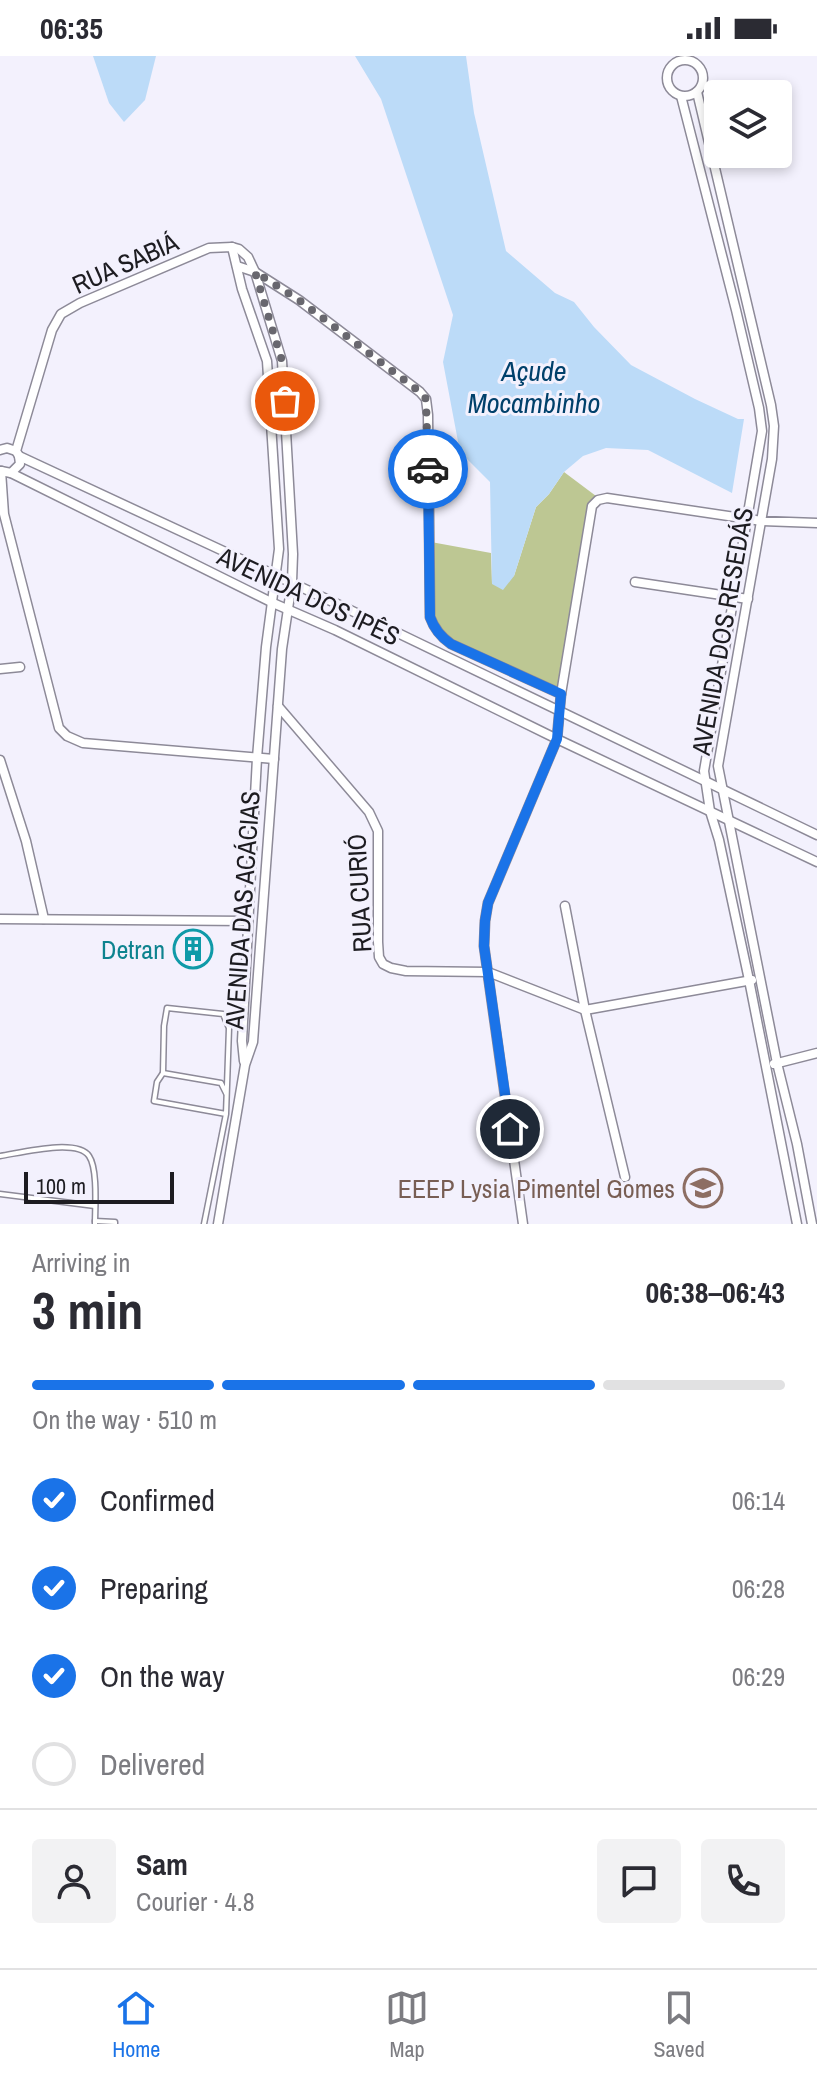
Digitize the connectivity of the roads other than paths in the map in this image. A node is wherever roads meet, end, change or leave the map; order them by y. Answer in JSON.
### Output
{"nodes":[{"id":1,"x":697,"y":92,"type":"junction"},
{"id":2,"x":681,"y":96,"type":"junction"},
{"id":3,"x":232,"y":247,"type":"junction"},
{"id":4,"x":255,"y":272,"type":"junction"},
{"id":5,"x":238,"y":274,"type":"junction"},
{"id":6,"x":1,"y":450,"type":"edge"},
{"id":7,"x":18,"y":453,"type":"junction"},
{"id":8,"x":0,"y":471,"type":"edge"},
{"id":9,"x":11,"y":473,"type":"junction"},
{"id":10,"x":748,"y":519,"type":"junction"},
{"id":11,"x":762,"y":521,"type":"junction"},
{"id":12,"x":817,"y":523,"type":"edge"},
{"id":13,"x":277,"y":575,"type":"junction"},
{"id":14,"x":292,"y":582,"type":"junction"},
{"id":15,"x":635,"y":582,"type":"dead end"},
{"id":16,"x":734,"y":598,"type":"junction"},
{"id":17,"x":748,"y":599,"type":"junction"},
{"id":18,"x":273,"y":603,"type":"junction"},
{"id":19,"x":288,"y":609,"type":"junction"},
{"id":20,"x":20,"y":667,"type":"dead end"},
{"id":21,"x":0,"y":669,"type":"edge"},
{"id":22,"x":561,"y":694,"type":"junction"},
{"id":23,"x":278,"y":706,"type":"junction"},
{"id":24,"x":560,"y":712,"type":"junction"},
{"id":25,"x":557,"y":739,"type":"junction"},
{"id":26,"x":257,"y":758,"type":"junction"},
{"id":27,"x":274,"y":759,"type":"junction"},
{"id":28,"x":0,"y":760,"type":"edge"},
{"id":29,"x":705,"y":782,"type":"junction"},
{"id":30,"x":721,"y":790,"type":"junction"},
{"id":31,"x":710,"y":811,"type":"junction"},
{"id":32,"x":728,"y":820,"type":"junction"},
{"id":33,"x":817,"y":835,"type":"edge"},
{"id":34,"x":817,"y":862,"type":"edge"},
{"id":35,"x":565,"y":906,"type":"dead end"},
{"id":36,"x":0,"y":919,"type":"edge"},
{"id":37,"x":44,"y":919,"type":"junction"},
{"id":38,"x":247,"y":921,"type":"junction"},
{"id":39,"x":488,"y":972,"type":"junction"},
{"id":40,"x":760,"y":978,"type":"junction"},
{"id":41,"x":749,"y":980,"type":"junction"},
{"id":42,"x":585,"y":1010,"type":"junction"},
{"id":43,"x":817,"y":1053,"type":"edge"},
{"id":44,"x":777,"y":1063,"type":"junction"},
{"id":45,"x":245,"y":1065,"type":"junction"},
{"id":46,"x":765,"y":1066,"type":"junction"},
{"id":47,"x":163,"y":1073,"type":"junction"},
{"id":48,"x":227,"y":1095,"type":"junction"},
{"id":49,"x":226,"y":1114,"type":"junction"},
{"id":50,"x":0,"y":1156,"type":"edge"},
{"id":51,"x":625,"y":1177,"type":"dead end"},
{"id":52,"x":0,"y":1194,"type":"edge"},
{"id":53,"x":95,"y":1206,"type":"junction"},
{"id":54,"x":95,"y":1223,"type":"edge"},
{"id":55,"x":115,"y":1224,"type":"edge"},
{"id":56,"x":204,"y":1224,"type":"edge"},
{"id":57,"x":218,"y":1224,"type":"edge"},
{"id":58,"x":523,"y":1224,"type":"edge"},
{"id":59,"x":797,"y":1224,"type":"edge"},
{"id":60,"x":812,"y":1224,"type":"edge"}],
"edges":[{"from":1,"to":2,"type":"street"},
{"from":1,"to":2,"type":"street"},
{"from":1,"to":11,"type":"street","name":"AVENIDA DOS RESEDÁS"},
{"from":2,"to":10,"type":"street","name":"AVENIDA DOS RESEDÁS"},
{"from":3,"to":4,"type":"street","name":"AVENIDA DAS ACÁCIAS"},
{"from":3,"to":5,"type":"street","name":"AVENIDA DAS ACÁCIAS"},
{"from":3,"to":7,"type":"street","name":"RUA SABIÁ"},
{"from":4,"to":5,"type":"street"},
{"from":4,"to":14,"type":"street","name":"AVENIDA DAS ACÁCIAS"},
{"from":4,"to":22,"type":"street"},
{"from":5,"to":13,"type":"street","name":"AVENIDA DAS ACÁCIAS"},
{"from":6,"to":7,"type":"street","name":"AVENIDA DOS IPÊS"},
{"from":7,"to":9,"type":"street","name":"RUA SABIÁ"},
{"from":7,"to":13,"type":"street","name":"AVENIDA DOS IPÊS"},
{"from":8,"to":9,"type":"street","name":"AVENIDA DOS IPÊS"},
{"from":8,"to":26,"type":"street"},
{"from":9,"to":18,"type":"street","name":"AVENIDA DOS IPÊS"},
{"from":10,"to":11,"type":"street"},
{"from":10,"to":16,"type":"street","name":"AVENIDA DOS RESEDÁS"},
{"from":10,"to":22,"type":"street"},
{"from":11,"to":12,"type":"street"},
{"from":11,"to":17,"type":"street","name":"AVENIDA DOS RESEDÁS"},
{"from":13,"to":14,"type":"street","name":"AVENIDA DOS IPÊS"},
{"from":13,"to":18,"type":"street","name":"AVENIDA DAS ACÁCIAS"},
{"from":14,"to":19,"type":"street","name":"AVENIDA DAS ACÁCIAS"},
{"from":14,"to":24,"type":"street","name":"AVENIDA DOS IPÊS"},
{"from":15,"to":16,"type":"street"},
{"from":16,"to":17,"type":"street"},
{"from":16,"to":29,"type":"street","name":"AVENIDA DOS RESEDÁS"},
{"from":17,"to":30,"type":"street","name":"AVENIDA DOS RESEDÁS"},
{"from":18,"to":19,"type":"street","name":"AVENIDA DOS IPÊS"},
{"from":18,"to":26,"type":"street","name":"AVENIDA DAS ACÁCIAS"},
{"from":19,"to":23,"type":"street","name":"AVENIDA DAS ACÁCIAS"},
{"from":19,"to":25,"type":"street","name":"AVENIDA DOS IPÊS"},
{"from":20,"to":21,"type":"street"},
{"from":22,"to":24,"type":"street"},
{"from":23,"to":27,"type":"street","name":"AVENIDA DAS ACÁCIAS"},
{"from":23,"to":39,"type":"street","name":"RUA CURIÓ"},
{"from":24,"to":25,"type":"street"},
{"from":24,"to":29,"type":"street","name":"AVENIDA DOS IPÊS"},
{"from":25,"to":31,"type":"street","name":"AVENIDA DOS IPÊS"},
{"from":25,"to":39,"type":"street"},
{"from":26,"to":27,"type":"street"},
{"from":26,"to":38,"type":"street","name":"AVENIDA DAS ACÁCIAS"},
{"from":27,"to":45,"type":"street","name":"AVENIDA DAS ACÁCIAS"},
{"from":28,"to":37,"type":"street"},
{"from":29,"to":30,"type":"street","name":"AVENIDA DOS IPÊS"},
{"from":29,"to":31,"type":"street","name":"AVENIDA DOS RESEDÁS"},
{"from":30,"to":32,"type":"street","name":"AVENIDA DOS RESEDÁS"},
{"from":30,"to":33,"type":"street","name":"AVENIDA DOS IPÊS"},
{"from":31,"to":32,"type":"street","name":"AVENIDA DOS IPÊS"},
{"from":31,"to":41,"type":"street","name":"AVENIDA DOS RESEDÁS"},
{"from":32,"to":34,"type":"street","name":"AVENIDA DOS IPÊS"},
{"from":32,"to":40,"type":"street","name":"AVENIDA DOS RESEDÁS"},
{"from":35,"to":42,"type":"street"},
{"from":36,"to":37,"type":"street"},
{"from":37,"to":38,"type":"street"},
{"from":38,"to":45,"type":"street","name":"AVENIDA DAS ACÁCIAS"},
{"from":39,"to":42,"type":"street","name":"RUA CURIÓ"},
{"from":39,"to":58,"type":"street"},
{"from":40,"to":41,"type":"street"},
{"from":40,"to":44,"type":"street","name":"AVENIDA DOS RESEDÁS"},
{"from":41,"to":42,"type":"street"},
{"from":41,"to":46,"type":"street","name":"AVENIDA DOS RESEDÁS"},
{"from":42,"to":51,"type":"street"},
{"from":43,"to":44,"type":"street"},
{"from":44,"to":46,"type":"street"},
{"from":44,"to":60,"type":"street","name":"AVENIDA DOS RESEDÁS"},
{"from":45,"to":57,"type":"street"},
{"from":46,"to":59,"type":"street","name":"AVENIDA DOS RESEDÁS"},
{"from":47,"to":48,"type":"lane"},
{"from":47,"to":48,"type":"lane"},
{"from":47,"to":49,"type":"lane"},
{"from":48,"to":49,"type":"lane"},
{"from":49,"to":56,"type":"lane"},
{"from":50,"to":53,"type":"lane"},
{"from":52,"to":53,"type":"lane"},
{"from":53,"to":54,"type":"lane"},
{"from":54,"to":55,"type":"lane"}]}
